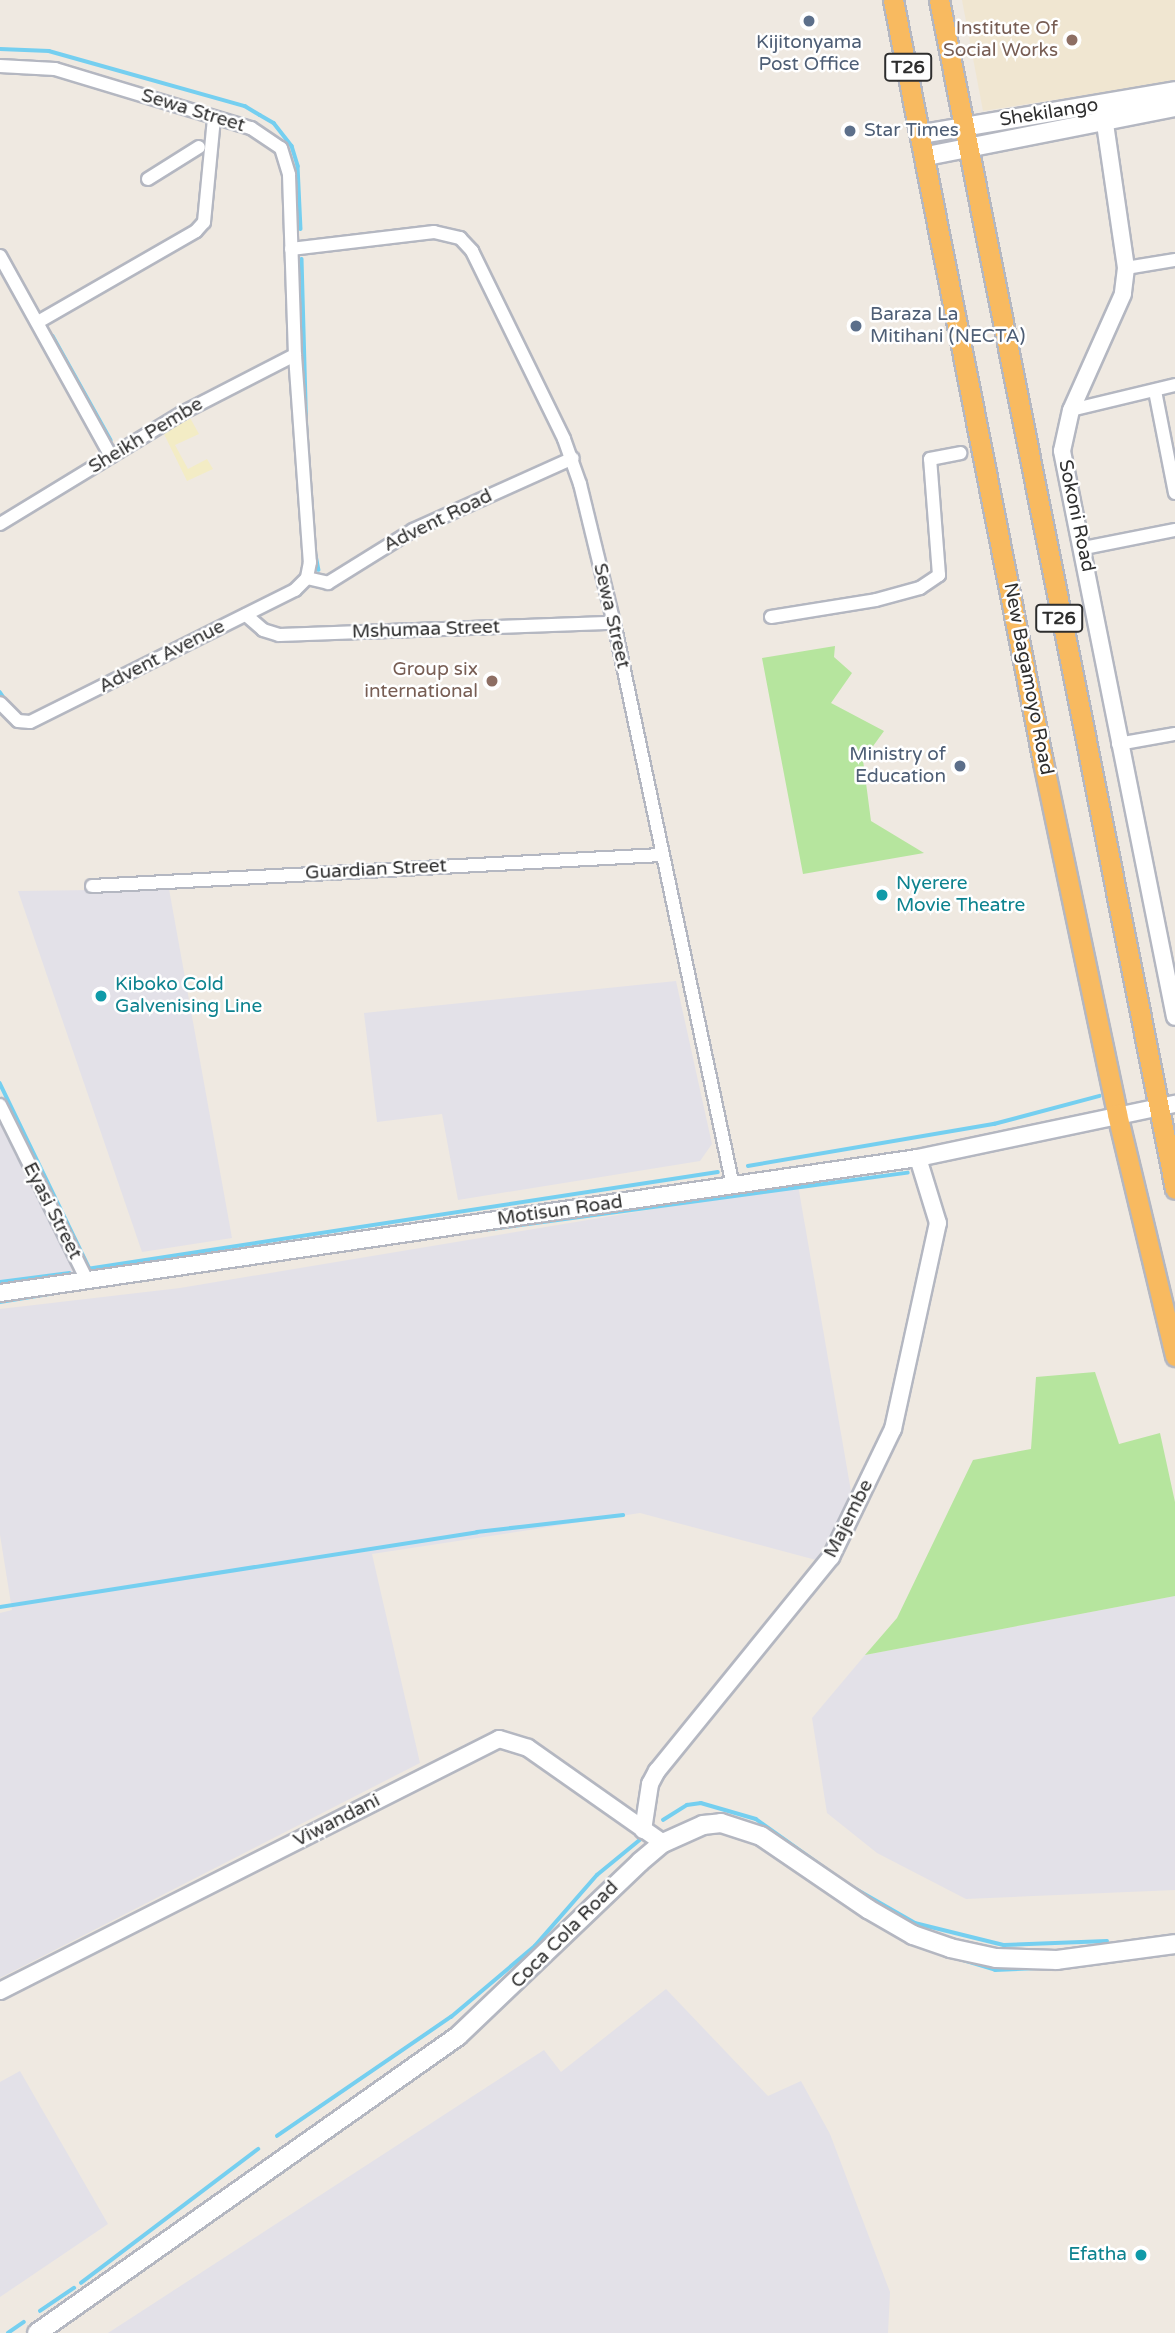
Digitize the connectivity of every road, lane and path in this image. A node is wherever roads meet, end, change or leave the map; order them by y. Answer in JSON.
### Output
{"nodes":[{"id":1,"x":893,"y":0,"type":"edge"},
{"id":2,"x":939,"y":0,"type":"edge"},
{"id":3,"x":0,"y":65,"type":"edge"},
{"id":4,"x":1175,"y":91,"type":"edge"},
{"id":5,"x":1175,"y":107,"type":"edge"},
{"id":6,"x":1104,"y":113,"type":"junction"},
{"id":7,"x":214,"y":119,"type":"junction"},
{"id":8,"x":962,"y":127,"type":"junction"},
{"id":9,"x":922,"y":134,"type":"junction"},
{"id":10,"x":199,"y":147,"type":"dead end"},
{"id":11,"x":966,"y":148,"type":"junction"},
{"id":12,"x":927,"y":156,"type":"junction"},
{"id":13,"x":148,"y":179,"type":"dead end"},
{"id":14,"x":291,"y":249,"type":"junction"},
{"id":15,"x":0,"y":256,"type":"edge"},
{"id":16,"x":1175,"y":260,"type":"edge"},
{"id":17,"x":1126,"y":268,"type":"junction"},
{"id":18,"x":38,"y":322,"type":"junction"},
{"id":19,"x":295,"y":355,"type":"junction"},
{"id":20,"x":1175,"y":385,"type":"edge"},
{"id":21,"x":1155,"y":391,"type":"junction"},
{"id":22,"x":1071,"y":410,"type":"junction"},
{"id":23,"x":960,"y":453,"type":"dead end"},
{"id":24,"x":111,"y":456,"type":"junction"},
{"id":25,"x":573,"y":458,"type":"junction"},
{"id":26,"x":1175,"y":493,"type":"edge"},
{"id":27,"x":0,"y":524,"type":"edge"},
{"id":28,"x":1175,"y":530,"type":"edge"},
{"id":29,"x":1084,"y":548,"type":"junction"},
{"id":30,"x":307,"y":578,"type":"junction"},
{"id":31,"x":246,"y":615,"type":"junction"},
{"id":32,"x":771,"y":617,"type":"dead end"},
{"id":33,"x":614,"y":622,"type":"junction"},
{"id":34,"x":0,"y":703,"type":"edge"},
{"id":35,"x":1175,"y":734,"type":"edge"},
{"id":36,"x":1118,"y":744,"type":"junction"},
{"id":37,"x":661,"y":855,"type":"junction"},
{"id":38,"x":92,"y":886,"type":"dead end"},
{"id":39,"x":1170,"y":965,"type":"edge"},
{"id":40,"x":1175,"y":1017,"type":"edge"},
{"id":41,"x":0,"y":1105,"type":"edge"},
{"id":42,"x":1167,"y":1106,"type":"edge"},
{"id":43,"x":1117,"y":1114,"type":"junction"},
{"id":44,"x":918,"y":1158,"type":"junction"},
{"id":45,"x":733,"y":1186,"type":"junction"},
{"id":46,"x":1175,"y":1189,"type":"edge"},
{"id":47,"x":86,"y":1278,"type":"junction"},
{"id":48,"x":0,"y":1293,"type":"edge"},
{"id":49,"x":1175,"y":1356,"type":"edge"},
{"id":50,"x":643,"y":1830,"type":"junction"},
{"id":51,"x":663,"y":1843,"type":"junction"},
{"id":52,"x":1175,"y":1941,"type":"edge"},
{"id":53,"x":0,"y":1991,"type":"edge"},
{"id":54,"x":37,"y":2333,"type":"edge"}],
"edges":[{"from":1,"to":9,"type":"highway","name":"New Bagamoyo Road","number":"T26"},
{"from":2,"to":8,"type":"highway","number":"T26"},
{"from":3,"to":7,"type":"street","name":"Sewa Street"},
{"from":4,"to":6,"type":"main road","name":"Shekilango"},
{"from":5,"to":6,"type":"main road","name":"Shekilango"},
{"from":6,"to":8,"type":"main road","name":"Shekilango"},
{"from":6,"to":11,"type":"main road","name":"Shekilango"},
{"from":6,"to":17,"type":"street","name":"Sokoni Road"},
{"from":7,"to":14,"type":"street","name":"Sewa Street"},
{"from":7,"to":18,"type":"street"},
{"from":8,"to":9,"type":"main road","name":"Shekilango"},
{"from":8,"to":11,"type":"highway","number":"T26"},
{"from":9,"to":12,"type":"highway","name":"New Bagamoyo Road","number":"T26"},
{"from":10,"to":13,"type":"street"},
{"from":11,"to":12,"type":"main road","name":"Shekilango"},
{"from":11,"to":42,"type":"highway","number":"T26"},
{"from":12,"to":43,"type":"highway","name":"New Bagamoyo Road","number":"T26"},
{"from":14,"to":19,"type":"street","name":"Sewa Street"},
{"from":14,"to":25,"type":"street","name":"Sewa Street"},
{"from":15,"to":18,"type":"street"},
{"from":16,"to":17,"type":"street"},
{"from":17,"to":22,"type":"street","name":"Sokoni Road"},
{"from":18,"to":24,"type":"street"},
{"from":19,"to":24,"type":"street","name":"Sheikh Pembe"},
{"from":19,"to":30,"type":"street","name":"Sewa Street"},
{"from":20,"to":21,"type":"street"},
{"from":21,"to":22,"type":"street"},
{"from":21,"to":26,"type":"street"},
{"from":22,"to":29,"type":"street","name":"Sokoni Road"},
{"from":23,"to":32,"type":"street"},
{"from":24,"to":27,"type":"street","name":"Sheikh Pembe"},
{"from":25,"to":30,"type":"street","name":"Advent Road"},
{"from":25,"to":33,"type":"street","name":"Sewa Street"},
{"from":28,"to":29,"type":"street"},
{"from":29,"to":36,"type":"street","name":"Sokoni Road"},
{"from":30,"to":31,"type":"street","name":"Advent Avenue"},
{"from":31,"to":33,"type":"street","name":"Mshumaa Street"},
{"from":31,"to":34,"type":"street","name":"Advent Avenue"},
{"from":33,"to":37,"type":"street","name":"Sewa Street"},
{"from":35,"to":36,"type":"street"},
{"from":36,"to":39,"type":"street","name":"Sokoni Road"},
{"from":37,"to":38,"type":"street","name":"Guardian Street"},
{"from":37,"to":45,"type":"street","name":"Sewa Street"},
{"from":39,"to":40,"type":"street","name":"Sokoni Road"},
{"from":41,"to":47,"type":"street","name":"Eyasi Street"},
{"from":42,"to":43,"type":"street","name":"Motisun Road"},
{"from":42,"to":46,"type":"highway","number":"T26"},
{"from":43,"to":44,"type":"street","name":"Motisun Road"},
{"from":43,"to":49,"type":"highway","name":"New Bagamoyo Road","number":"T26"},
{"from":44,"to":45,"type":"street","name":"Motisun Road"},
{"from":44,"to":50,"type":"street","name":"Majembe"},
{"from":45,"to":47,"type":"street","name":"Motisun Road"},
{"from":47,"to":48,"type":"street","name":"Motisun Road"},
{"from":50,"to":51,"type":"street","name":"Viwandani"},
{"from":50,"to":53,"type":"street","name":"Viwandani"},
{"from":51,"to":52,"type":"main road","name":"Coca Cola Road"},
{"from":51,"to":54,"type":"main road","name":"Coca Cola Road"}]}
